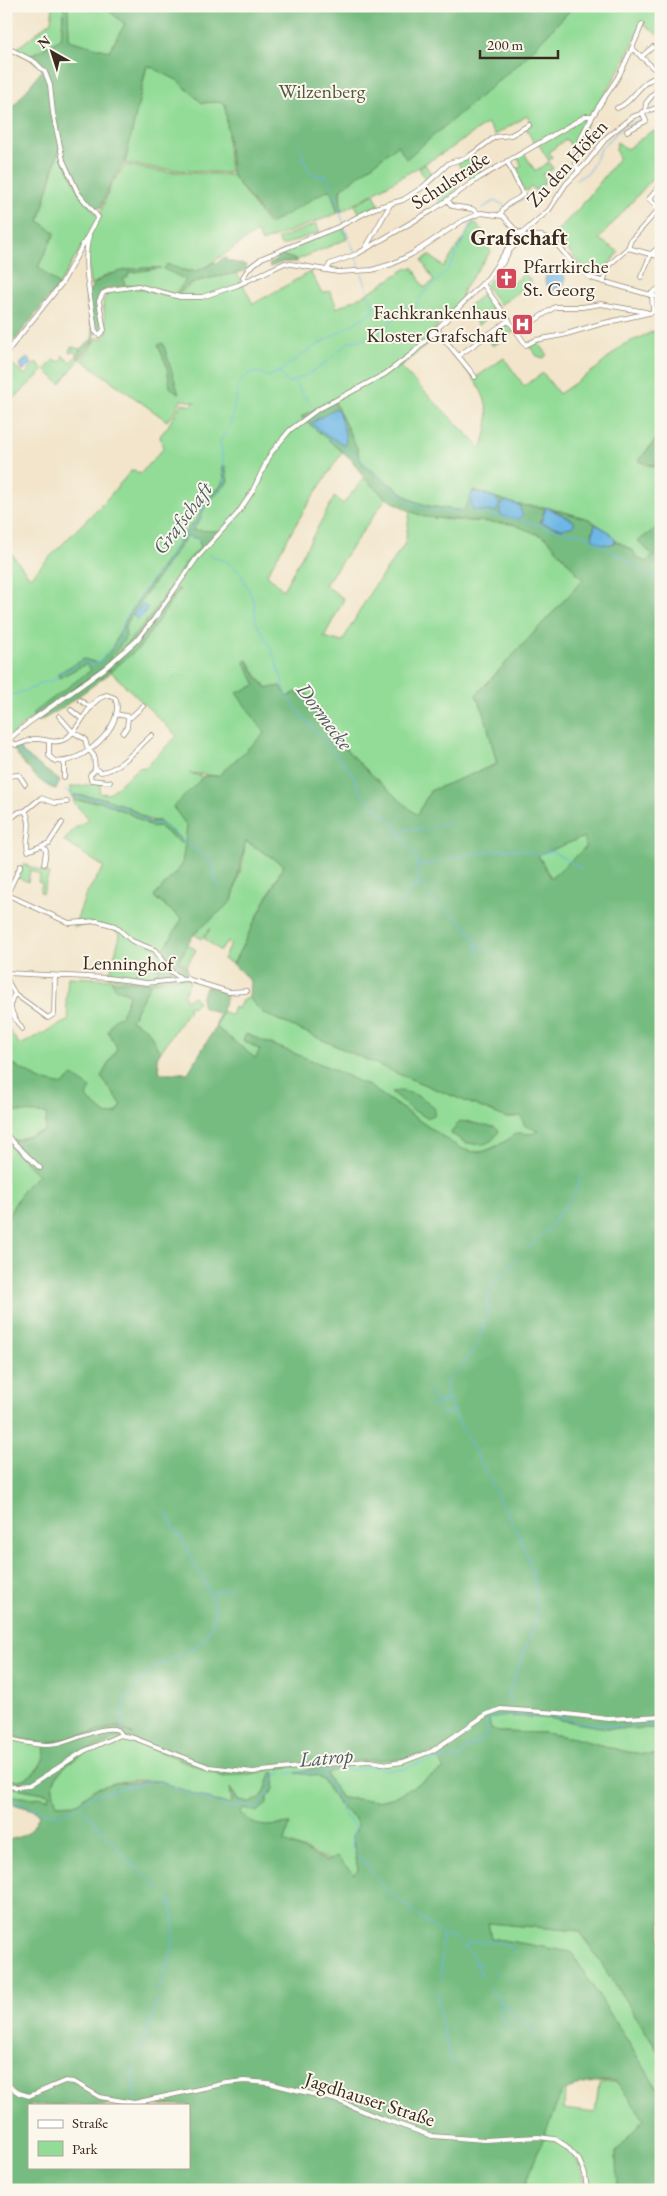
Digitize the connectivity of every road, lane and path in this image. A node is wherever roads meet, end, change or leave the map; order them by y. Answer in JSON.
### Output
{"nodes":[{"id":1,"x":642,"y":24,"type":"dead end"},
{"id":2,"x":6,"y":47,"type":"edge"},
{"id":3,"x":653,"y":47,"type":"dead end"},
{"id":4,"x":633,"y":49,"type":"junction"},
{"id":5,"x":641,"y":57,"type":"junction"},
{"id":6,"x":661,"y":77,"type":"edge"},
{"id":7,"x":661,"y":86,"type":"edge"},
{"id":8,"x":661,"y":106,"type":"edge"},
{"id":9,"x":617,"y":108,"type":"dead end"},
{"id":10,"x":644,"y":115,"type":"junction"},
{"id":11,"x":592,"y":116,"type":"junction"},
{"id":12,"x":529,"y":125,"type":"dead end"},
{"id":13,"x":627,"y":130,"type":"dead end"},
{"id":14,"x":508,"y":161,"type":"junction"},
{"id":15,"x":579,"y":171,"type":"junction"},
{"id":16,"x":661,"y":185,"type":"edge"},
{"id":17,"x":448,"y":201,"type":"junction"},
{"id":18,"x":390,"y":205,"type":"junction"},
{"id":19,"x":660,"y":208,"type":"edge"},
{"id":20,"x":478,"y":213,"type":"junction"},
{"id":21,"x":500,"y":215,"type":"junction"},
{"id":22,"x":520,"y":233,"type":"junction"},
{"id":23,"x":89,"y":236,"type":"junction"},
{"id":24,"x":526,"y":236,"type":"junction"},
{"id":25,"x":661,"y":245,"type":"edge"},
{"id":26,"x":628,"y":248,"type":"junction"},
{"id":27,"x":365,"y":249,"type":"junction"},
{"id":28,"x":80,"y":252,"type":"junction"},
{"id":29,"x":87,"y":254,"type":"junction"},
{"id":30,"x":651,"y":254,"type":"junction"},
{"id":31,"x":661,"y":257,"type":"edge"},
{"id":32,"x":496,"y":268,"type":"junction"},
{"id":33,"x":327,"y":270,"type":"junction"},
{"id":34,"x":640,"y":277,"type":"dead end"},
{"id":35,"x":244,"y":282,"type":"junction"},
{"id":36,"x":603,"y":282,"type":"junction"},
{"id":37,"x":483,"y":284,"type":"junction"},
{"id":38,"x":661,"y":287,"type":"edge"},
{"id":39,"x":651,"y":295,"type":"junction"},
{"id":40,"x":661,"y":298,"type":"edge"},
{"id":41,"x":649,"y":313,"type":"junction"},
{"id":42,"x":509,"y":320,"type":"junction"},
{"id":43,"x":437,"y":330,"type":"junction"},
{"id":44,"x":516,"y":332,"type":"junction"},
{"id":45,"x":6,"y":353,"type":"edge"},
{"id":46,"x":458,"y":356,"type":"junction"},
{"id":47,"x":475,"y":377,"type":"dead end"},
{"id":48,"x":80,"y":700,"type":"dead end"},
{"id":49,"x":143,"y":706,"type":"dead end"},
{"id":50,"x":91,"y":708,"type":"junction"},
{"id":51,"x":70,"y":710,"type":"dead end"},
{"id":52,"x":116,"y":714,"type":"junction"},
{"id":53,"x":59,"y":716,"type":"dead end"},
{"id":54,"x":128,"y":717,"type":"junction"},
{"id":55,"x":82,"y":719,"type":"junction"},
{"id":56,"x":72,"y":732,"type":"junction"},
{"id":57,"x":123,"y":733,"type":"dead end"},
{"id":58,"x":152,"y":735,"type":"dead end"},
{"id":59,"x":7,"y":742,"type":"edge"},
{"id":60,"x":49,"y":742,"type":"junction"},
{"id":61,"x":90,"y":750,"type":"junction"},
{"id":62,"x":64,"y":762,"type":"junction"},
{"id":63,"x":96,"y":769,"type":"junction"},
{"id":64,"x":6,"y":776,"type":"edge"},
{"id":65,"x":64,"y":777,"type":"dead end"},
{"id":66,"x":110,"y":782,"type":"dead end"},
{"id":67,"x":26,"y":784,"type":"dead end"},
{"id":68,"x":38,"y":794,"type":"dead end"},
{"id":69,"x":41,"y":798,"type":"junction"},
{"id":70,"x":8,"y":802,"type":"dead end"},
{"id":71,"x":67,"y":802,"type":"dead end"},
{"id":72,"x":6,"y":808,"type":"edge"},
{"id":73,"x":26,"y":811,"type":"junction"},
{"id":74,"x":7,"y":820,"type":"edge"},
{"id":75,"x":62,"y":823,"type":"dead end"},
{"id":76,"x":43,"y":845,"type":"junction"},
{"id":77,"x":44,"y":864,"type":"dead end"},
{"id":78,"x":21,"y":865,"type":"dead end"},
{"id":79,"x":7,"y":894,"type":"edge"},
{"id":80,"x":6,"y":973,"type":"edge"},
{"id":81,"x":55,"y":977,"type":"junction"},
{"id":82,"x":182,"y":979,"type":"junction"},
{"id":83,"x":247,"y":991,"type":"dead end"},
{"id":84,"x":15,"y":994,"type":"junction"},
{"id":85,"x":22,"y":1029,"type":"dead end"},
{"id":86,"x":6,"y":1135,"type":"edge"},
{"id":87,"x":40,"y":1168,"type":"dead end"},
{"id":88,"x":661,"y":1716,"type":"edge"},
{"id":89,"x":122,"y":1735,"type":"junction"},
{"id":90,"x":6,"y":1738,"type":"edge"},
{"id":91,"x":6,"y":1786,"type":"edge"},
{"id":92,"x":6,"y":2084,"type":"edge"},
{"id":93,"x":587,"y":2190,"type":"edge"}],
"edges":[{"from":1,"to":4,"type":"street"},
{"from":2,"to":23,"type":"street"},
{"from":3,"to":5,"type":"street"},
{"from":4,"to":5,"type":"street"},
{"from":4,"to":11,"type":"street"},
{"from":5,"to":6,"type":"street"},
{"from":6,"to":9,"type":"street"},
{"from":7,"to":10,"type":"street"},
{"from":8,"to":10,"type":"street","name":"Zu den Höfen"},
{"from":10,"to":13,"type":"street"},
{"from":10,"to":15,"type":"street","name":"Zu den Höfen"},
{"from":11,"to":14,"type":"street","name":"Schulstraße"},
{"from":11,"to":15,"type":"street"},
{"from":12,"to":18,"type":"street"},
{"from":14,"to":17,"type":"street","name":"Schulstraße"},
{"from":14,"to":21,"type":"street"},
{"from":15,"to":22,"type":"street","name":"Zu den Höfen"},
{"from":16,"to":19,"type":"street"},
{"from":17,"to":20,"type":"street"},
{"from":17,"to":27,"type":"street","name":"Schulstraße"},
{"from":18,"to":27,"type":"street"},
{"from":18,"to":35,"type":"street"},
{"from":19,"to":26,"type":"street"},
{"from":20,"to":21,"type":"street"},
{"from":20,"to":33,"type":"street"},
{"from":21,"to":22,"type":"street"},
{"from":22,"to":24,"type":"street"},
{"from":22,"to":32,"type":"street","name":"Zu den Höfen"},
{"from":23,"to":28,"type":"street"},
{"from":23,"to":29,"type":"street"},
{"from":24,"to":32,"type":"street"},
{"from":24,"to":36,"type":"street"},
{"from":25,"to":30,"type":"street"},
{"from":26,"to":30,"type":"street"},
{"from":26,"to":36,"type":"street"},
{"from":27,"to":33,"type":"street","name":"Schulstraße"},
{"from":28,"to":29,"type":"street"},
{"from":28,"to":45,"type":"street"},
{"from":29,"to":35,"type":"street"},
{"from":30,"to":31,"type":"street"},
{"from":30,"to":34,"type":"street"},
{"from":32,"to":37,"type":"street","name":"Zu den Höfen"},
{"from":33,"to":35,"type":"street"},
{"from":36,"to":39,"type":"street"},
{"from":37,"to":42,"type":"street"},
{"from":37,"to":43,"type":"street","name":"Zu den Höfen"},
{"from":38,"to":39,"type":"street"},
{"from":39,"to":40,"type":"street"},
{"from":39,"to":41,"type":"street"},
{"from":41,"to":44,"type":"street"},
{"from":41,"to":44,"type":"street"},
{"from":42,"to":44,"type":"street"},
{"from":42,"to":46,"type":"street"},
{"from":43,"to":46,"type":"street"},
{"from":43,"to":59,"type":"street","name":"Zu den Höfen"},
{"from":46,"to":47,"type":"street"},
{"from":48,"to":50,"type":"street"},
{"from":49,"to":54,"type":"street"},
{"from":50,"to":52,"type":"street"},
{"from":50,"to":55,"type":"street"},
{"from":51,"to":55,"type":"street"},
{"from":52,"to":54,"type":"street"},
{"from":52,"to":61,"type":"street"},
{"from":53,"to":56,"type":"street"},
{"from":54,"to":57,"type":"street"},
{"from":55,"to":56,"type":"street"},
{"from":56,"to":60,"type":"street"},
{"from":56,"to":61,"type":"street"},
{"from":58,"to":63,"type":"street"},
{"from":59,"to":60,"type":"street"},
{"from":60,"to":62,"type":"street"},
{"from":61,"to":62,"type":"street"},
{"from":61,"to":63,"type":"street"},
{"from":62,"to":65,"type":"street"},
{"from":63,"to":66,"type":"street"},
{"from":64,"to":67,"type":"street"},
{"from":68,"to":69,"type":"street"},
{"from":69,"to":71,"type":"street"},
{"from":69,"to":73,"type":"street"},
{"from":70,"to":72,"type":"street"},
{"from":73,"to":74,"type":"street"},
{"from":73,"to":76,"type":"street"},
{"from":75,"to":76,"type":"street"},
{"from":76,"to":77,"type":"street"},
{"from":78,"to":79,"type":"street"},
{"from":79,"to":82,"type":"street"},
{"from":80,"to":81,"type":"street","name":"Lenninghof"},
{"from":80,"to":84,"type":"street"},
{"from":81,"to":82,"type":"street","name":"Lenninghof"},
{"from":81,"to":84,"type":"street"},
{"from":82,"to":83,"type":"street","name":"Lenninghof"},
{"from":84,"to":85,"type":"street"},
{"from":86,"to":87,"type":"street"},
{"from":88,"to":89,"type":"street"},
{"from":89,"to":90,"type":"street"},
{"from":89,"to":91,"type":"street"},
{"from":92,"to":93,"type":"street","name":"Jagdhauser Straße"}]}
